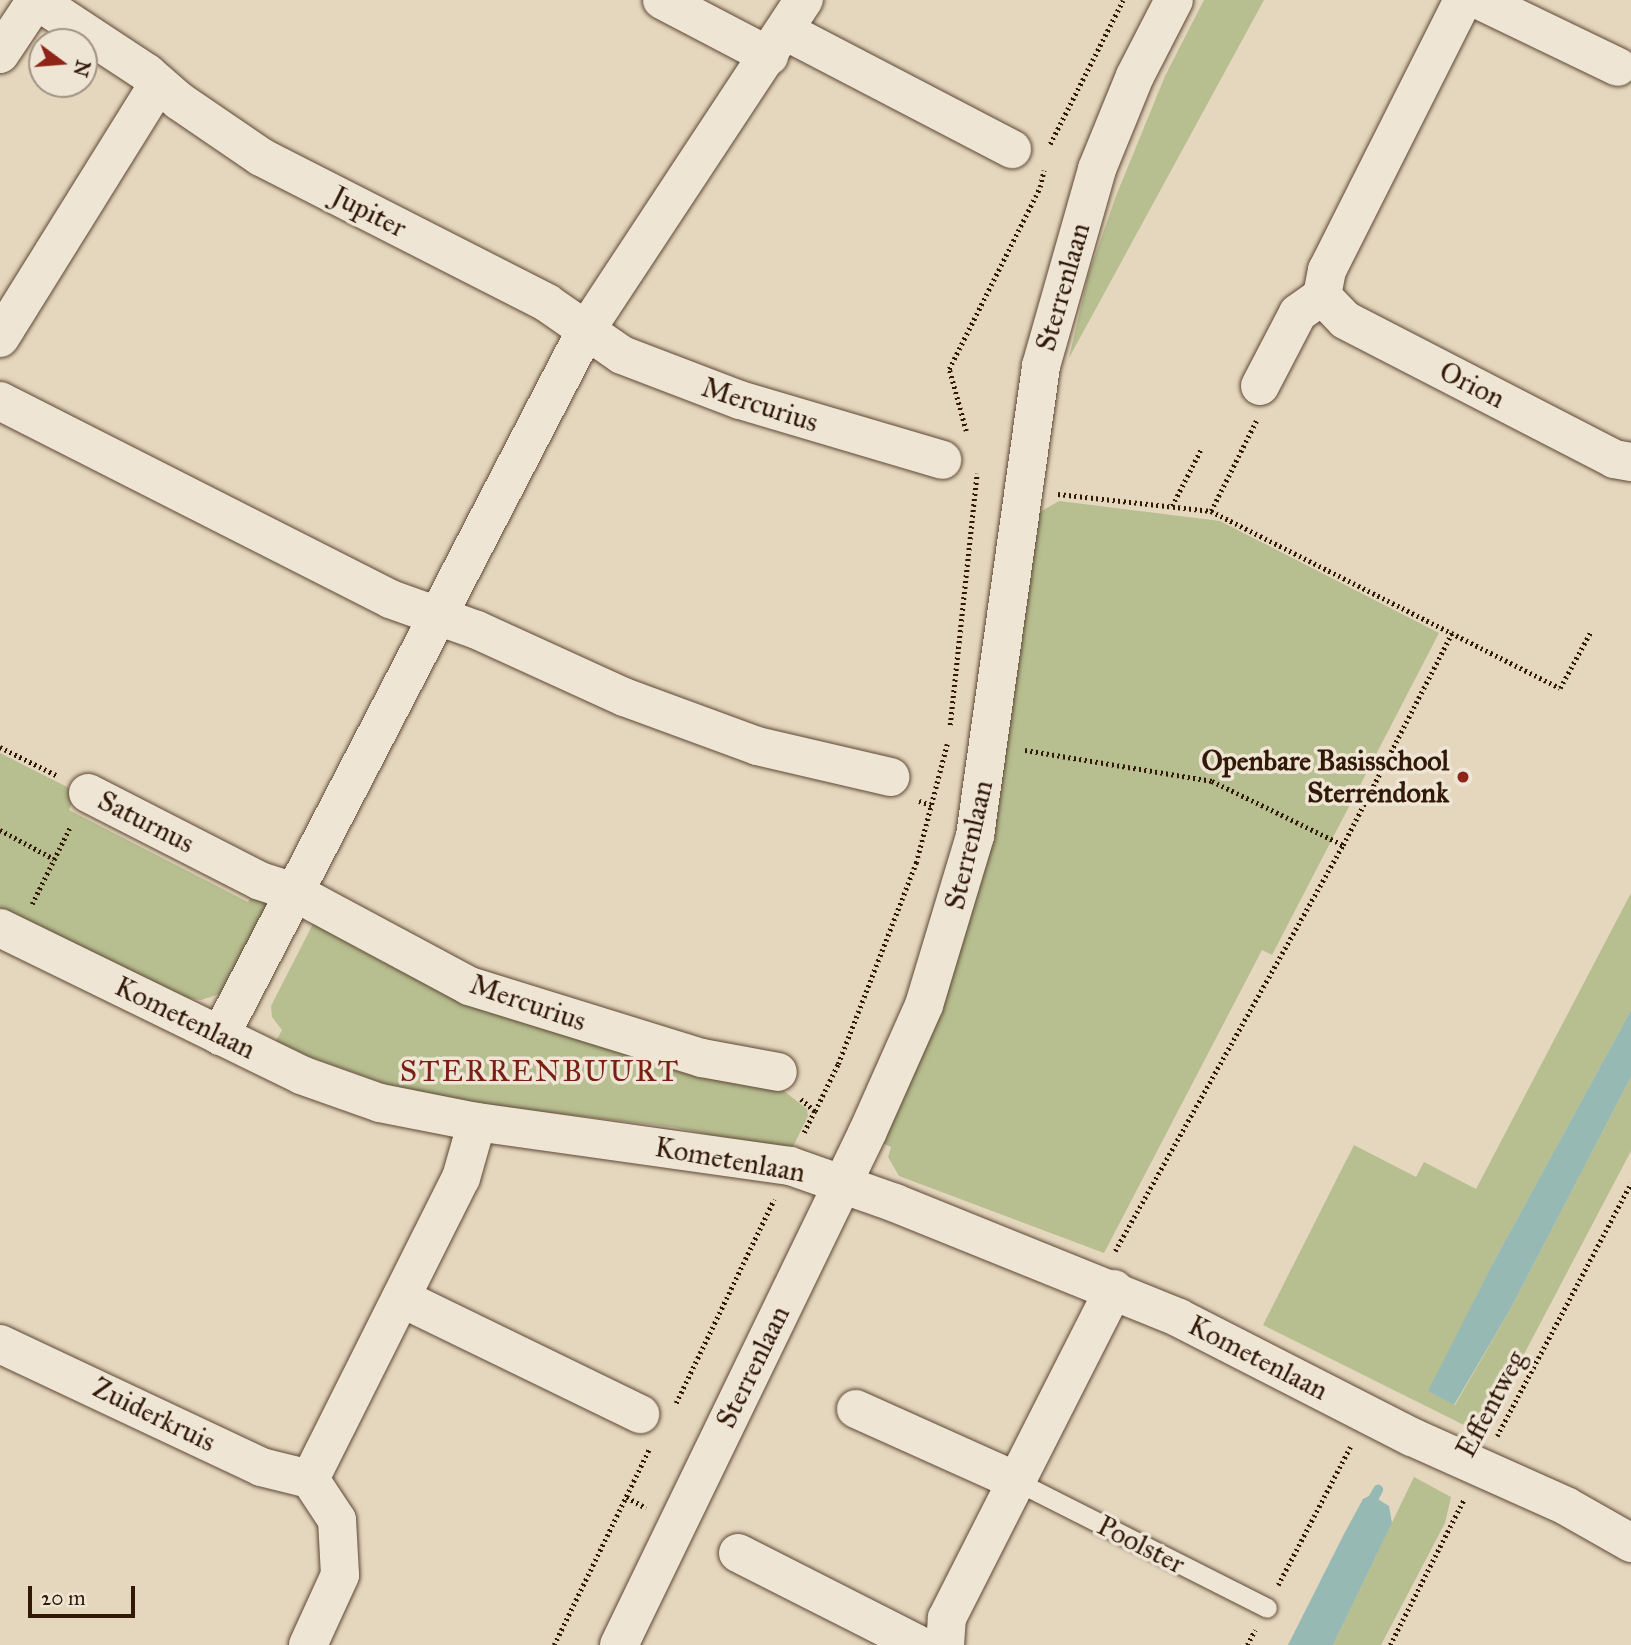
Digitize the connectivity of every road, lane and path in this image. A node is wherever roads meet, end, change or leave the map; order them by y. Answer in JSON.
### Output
{"nodes":[{"id":1,"x":36,"y":0,"type":"edge"},
{"id":2,"x":662,"y":0,"type":"edge"},
{"id":3,"x":1123,"y":0,"type":"edge"},
{"id":4,"x":1174,"y":0,"type":"edge"},
{"id":5,"x":1463,"y":0,"type":"edge"},
{"id":6,"x":1479,"y":0,"type":"edge"},
{"id":7,"x":786,"y":29,"type":"edge"},
{"id":8,"x":0,"y":54,"type":"edge"},
{"id":9,"x":1618,"y":67,"type":"dead end"},
{"id":10,"x":158,"y":84,"type":"junction"},
{"id":11,"x":1012,"y":149,"type":"dead end"},
{"id":12,"x":1322,"y":296,"type":"junction"},
{"id":13,"x":586,"y":330,"type":"junction"},
{"id":14,"x":0,"y":338,"type":"edge"},
{"id":15,"x":1260,"y":386,"type":"joint"},
{"id":16,"x":0,"y":401,"type":"edge"},
{"id":17,"x":1201,"y":449,"type":"dead end"},
{"id":18,"x":963,"y":457,"type":"junction"},
{"id":19,"x":1631,"y":462,"type":"edge"},
{"id":20,"x":1172,"y":506,"type":"junction"},
{"id":21,"x":975,"y":510,"type":"junction"},
{"id":22,"x":1211,"y":511,"type":"junction"},
{"id":23,"x":1018,"y":514,"type":"junction"},
{"id":24,"x":436,"y":615,"type":"junction"},
{"id":25,"x":1452,"y":633,"type":"junction"},
{"id":26,"x":1590,"y":633,"type":"dead end"},
{"id":27,"x":948,"y":740,"type":"junction"},
{"id":28,"x":991,"y":745,"type":"junction"},
{"id":29,"x":0,"y":747,"type":"edge"},
{"id":30,"x":891,"y":777,"type":"dead end"},
{"id":31,"x":88,"y":793,"type":"junction"},
{"id":32,"x":0,"y":830,"type":"edge"},
{"id":33,"x":1343,"y":845,"type":"junction"},
{"id":34,"x":54,"y":859,"type":"junction"},
{"id":35,"x":294,"y":892,"type":"junction"},
{"id":36,"x":8,"y":932,"type":"edge"},
{"id":37,"x":220,"y":1035,"type":"junction"},
{"id":38,"x":778,"y":1072,"type":"joint"},
{"id":39,"x":815,"y":1111,"type":"junction"},
{"id":40,"x":477,"y":1122,"type":"junction"},
{"id":41,"x":790,"y":1166,"type":"junction"},
{"id":42,"x":1631,"y":1183,"type":"edge"},
{"id":43,"x":842,"y":1184,"type":"junction"},
{"id":44,"x":1625,"y":1195,"type":"junction"},
{"id":45,"x":1631,"y":1198,"type":"edge"},
{"id":46,"x":1106,"y":1286,"type":"junction"},
{"id":47,"x":401,"y":1298,"type":"junction"},
{"id":48,"x":0,"y":1343,"type":"edge"},
{"id":49,"x":856,"y":1409,"type":"dead end"},
{"id":50,"x":1367,"y":1414,"type":"junction"},
{"id":51,"x":655,"y":1421,"type":"junction"},
{"id":52,"x":1482,"y":1466,"type":"junction"},
{"id":53,"x":310,"y":1479,"type":"junction"},
{"id":54,"x":1016,"y":1481,"type":"junction"},
{"id":55,"x":1631,"y":1543,"type":"edge"},
{"id":56,"x":738,"y":1553,"type":"dead end"},
{"id":57,"x":1267,"y":1608,"type":"junction"},
{"id":58,"x":318,"y":1641,"type":"edge"},
{"id":59,"x":554,"y":1645,"type":"edge"},
{"id":60,"x":619,"y":1645,"type":"edge"},
{"id":61,"x":919,"y":1645,"type":"edge"},
{"id":62,"x":945,"y":1645,"type":"edge"},
{"id":63,"x":1247,"y":1645,"type":"edge"},
{"id":64,"x":1390,"y":1645,"type":"edge"}],
"edges":[{"from":1,"to":8,"type":"street","name":"Jupiter"},
{"from":1,"to":10,"type":"street","name":"Jupiter"},
{"from":2,"to":7,"type":"street"},
{"from":3,"to":18,"type":"path"},
{"from":4,"to":23,"type":"street","name":"Sterrenlaan"},
{"from":5,"to":12,"type":"street"},
{"from":6,"to":9,"type":"street"},
{"from":7,"to":11,"type":"street"},
{"from":7,"to":13,"type":"street"},
{"from":10,"to":13,"type":"street","name":"Jupiter"},
{"from":10,"to":14,"type":"street"},
{"from":12,"to":15,"type":"street"},
{"from":12,"to":19,"type":"street","name":"Orion"},
{"from":13,"to":18,"type":"street","name":"Mercurius"},
{"from":13,"to":24,"type":"street"},
{"from":15,"to":22,"type":"path"},
{"from":16,"to":24,"type":"street"},
{"from":17,"to":20,"type":"path"},
{"from":18,"to":21,"type":"path"},
{"from":20,"to":22,"type":"path"},
{"from":20,"to":23,"type":"path"},
{"from":21,"to":23,"type":"path"},
{"from":21,"to":27,"type":"path"},
{"from":22,"to":25,"type":"path"},
{"from":23,"to":28,"type":"street","name":"Sterrenlaan"},
{"from":24,"to":30,"type":"street"},
{"from":24,"to":35,"type":"street"},
{"from":25,"to":26,"type":"path"},
{"from":25,"to":33,"type":"path"},
{"from":27,"to":28,"type":"path"},
{"from":27,"to":39,"type":"path"},
{"from":28,"to":33,"type":"path"},
{"from":28,"to":43,"type":"street","name":"Sterrenlaan"},
{"from":29,"to":31,"type":"path","name":"Saturnus"},
{"from":31,"to":34,"type":"path"},
{"from":31,"to":35,"type":"street","name":"Saturnus"},
{"from":32,"to":34,"type":"path"},
{"from":33,"to":46,"type":"path"},
{"from":34,"to":36,"type":"path"},
{"from":35,"to":37,"type":"street"},
{"from":35,"to":38,"type":"street","name":"Mercurius"},
{"from":36,"to":37,"type":"street","name":"Kometenlaan"},
{"from":37,"to":40,"type":"street","name":"Kometenlaan"},
{"from":38,"to":39,"type":"path"},
{"from":39,"to":41,"type":"path"},
{"from":40,"to":41,"type":"street","name":"Kometenlaan"},
{"from":40,"to":47,"type":"street"},
{"from":41,"to":43,"type":"street","name":"Kometenlaan"},
{"from":41,"to":51,"type":"path"},
{"from":42,"to":44,"type":"path","name":"Effentweg"},
{"from":43,"to":46,"type":"street","name":"Kometenlaan"},
{"from":43,"to":60,"type":"street","name":"Sterrenlaan"},
{"from":44,"to":45,"type":"path"},
{"from":44,"to":52,"type":"path","name":"Effentweg"},
{"from":46,"to":50,"type":"street","name":"Kometenlaan"},
{"from":46,"to":54,"type":"street"},
{"from":47,"to":51,"type":"street"},
{"from":47,"to":53,"type":"street"},
{"from":48,"to":53,"type":"street","name":"Zuiderkruis"},
{"from":49,"to":54,"type":"street","name":"Poolster"},
{"from":50,"to":52,"type":"street","name":"Kometenlaan"},
{"from":50,"to":57,"type":"path"},
{"from":51,"to":59,"type":"path"},
{"from":52,"to":55,"type":"street","name":"Kometenlaan"},
{"from":52,"to":64,"type":"path","name":"Effentweg"},
{"from":53,"to":58,"type":"street"},
{"from":54,"to":57,"type":"lane","name":"Poolster"},
{"from":54,"to":62,"type":"street"},
{"from":56,"to":61,"type":"street"},
{"from":57,"to":63,"type":"path"}]}
